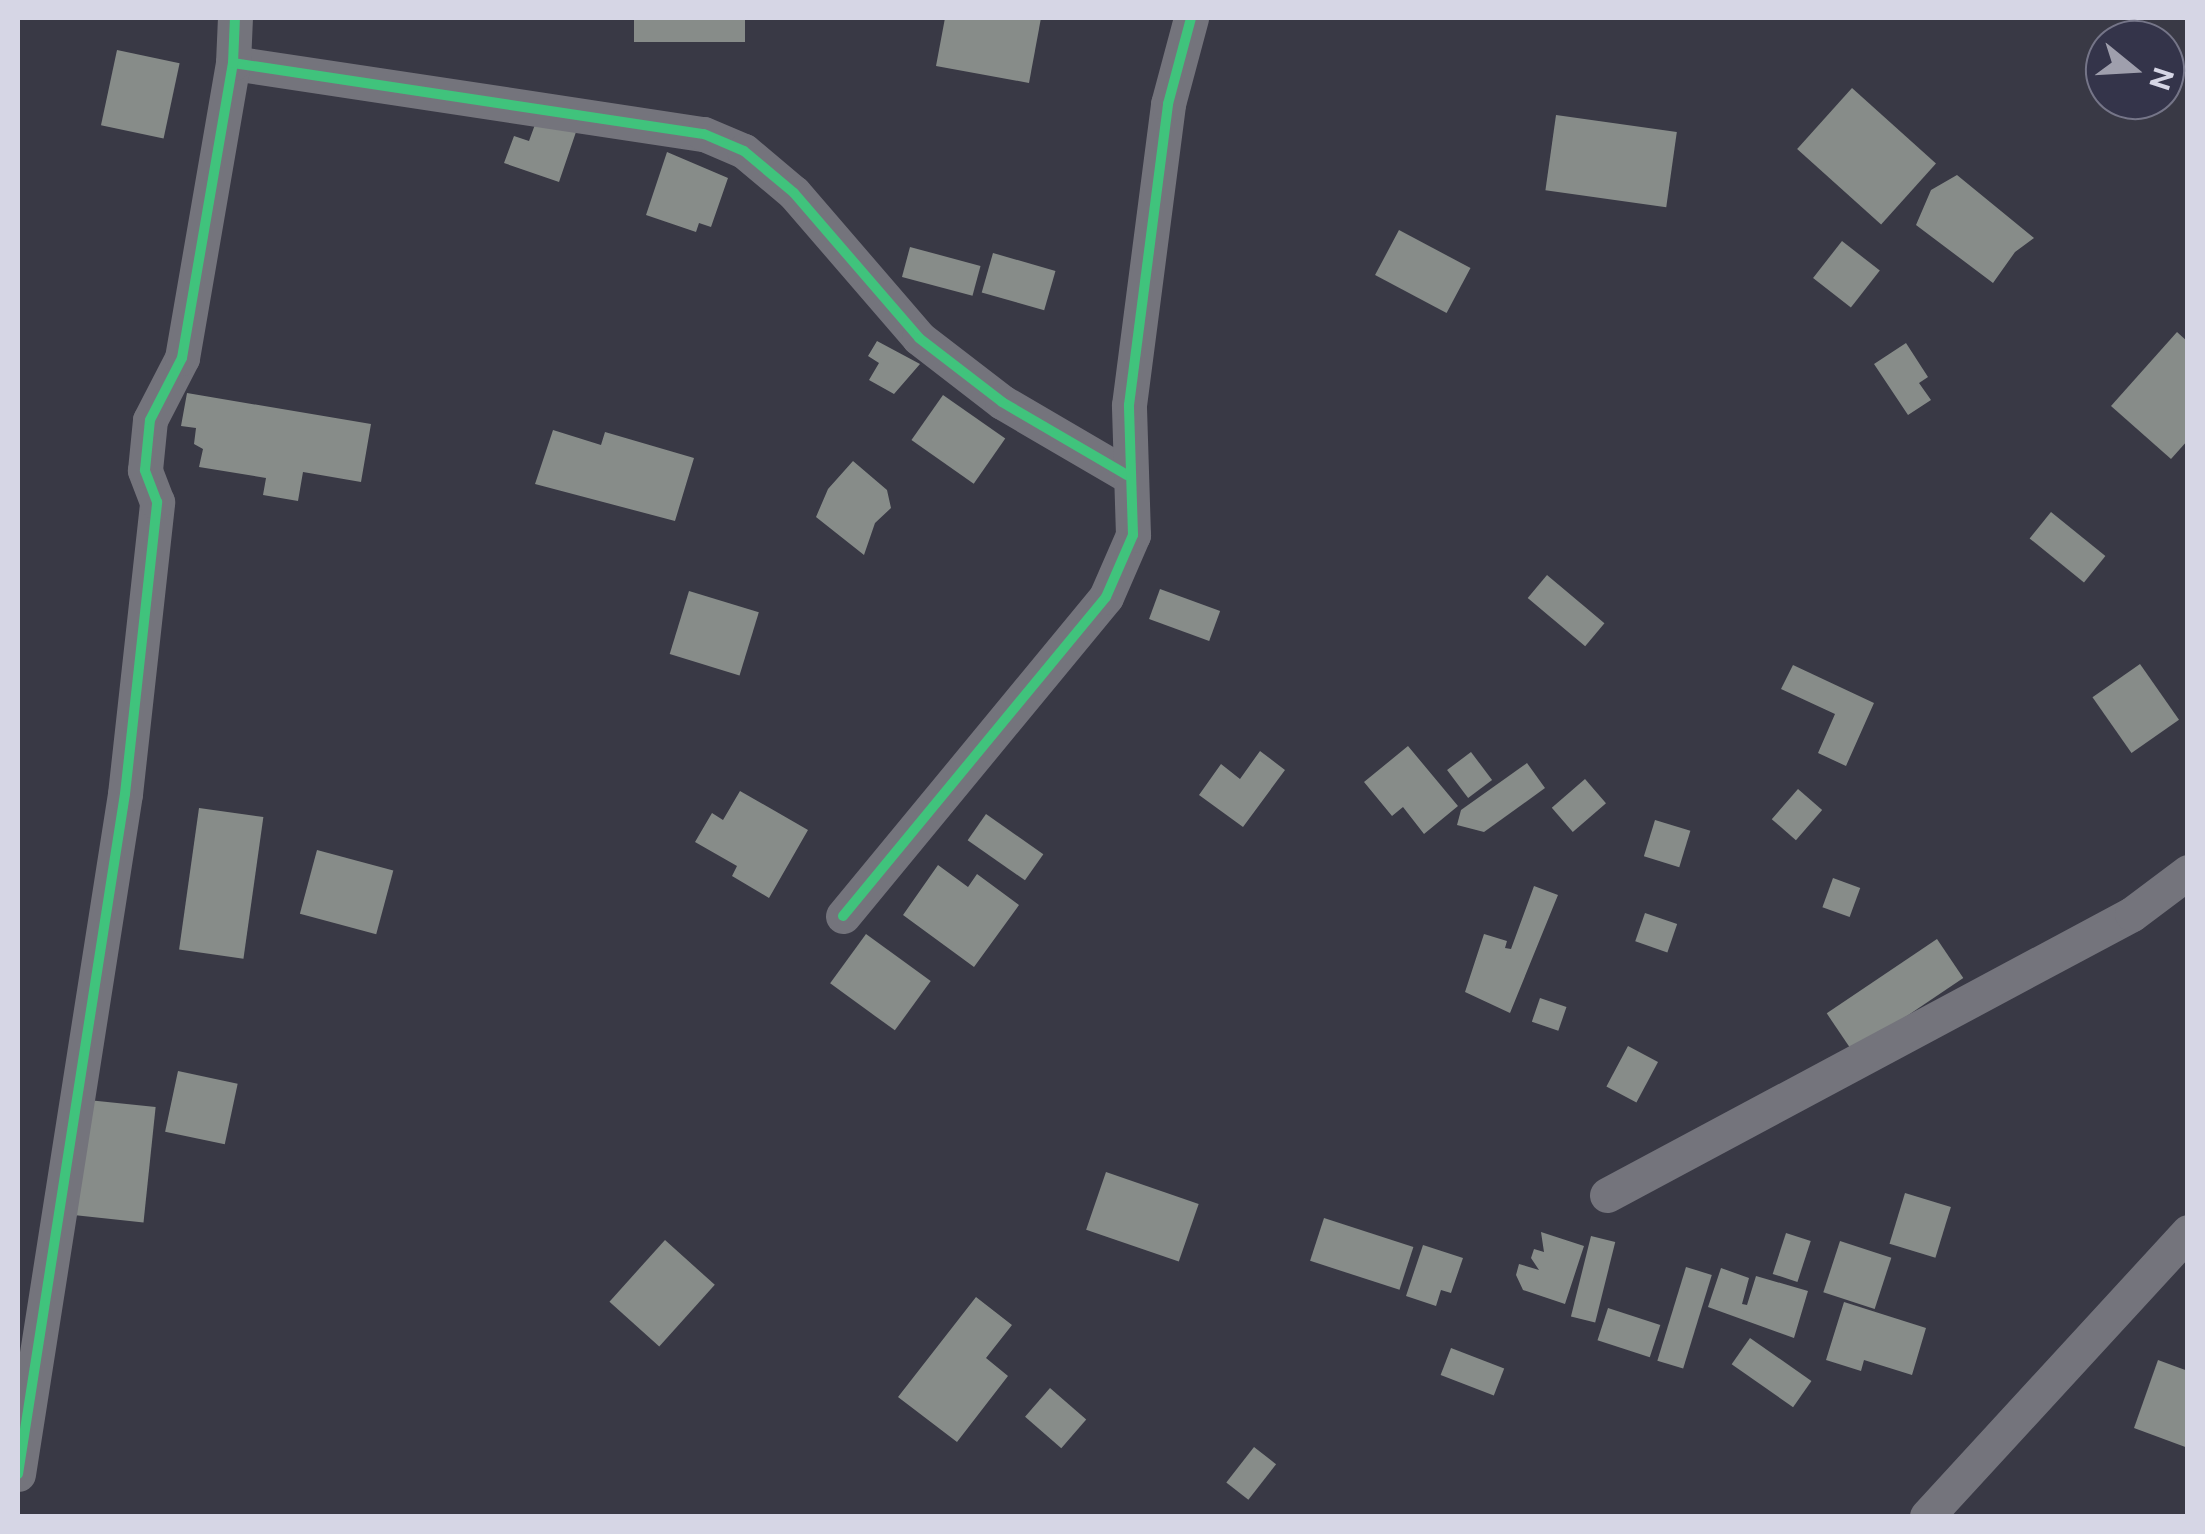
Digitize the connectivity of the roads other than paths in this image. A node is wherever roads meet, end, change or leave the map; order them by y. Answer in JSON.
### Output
{"nodes":[{"id":1,"x":235,"y":18,"type":"edge"},
{"id":2,"x":1191,"y":18,"type":"edge"},
{"id":3,"x":233,"y":63,"type":"junction"},
{"id":4,"x":1127,"y":475,"type":"junction"},
{"id":5,"x":2188,"y":872,"type":"edge"},
{"id":6,"x":843,"y":916,"type":"dead end"},
{"id":7,"x":1607,"y":1195,"type":"dead end"},
{"id":8,"x":2188,"y":1232,"type":"edge"},
{"id":9,"x":18,"y":1474,"type":"edge"},
{"id":10,"x":1926,"y":1516,"type":"edge"}],
"edges":[{"from":1,"to":3,"type":"street"},
{"from":2,"to":4,"type":"street"},
{"from":3,"to":4,"type":"street"},
{"from":3,"to":9,"type":"street"},
{"from":4,"to":6,"type":"street"},
{"from":5,"to":7,"type":"street"},
{"from":8,"to":10,"type":"street"}]}
